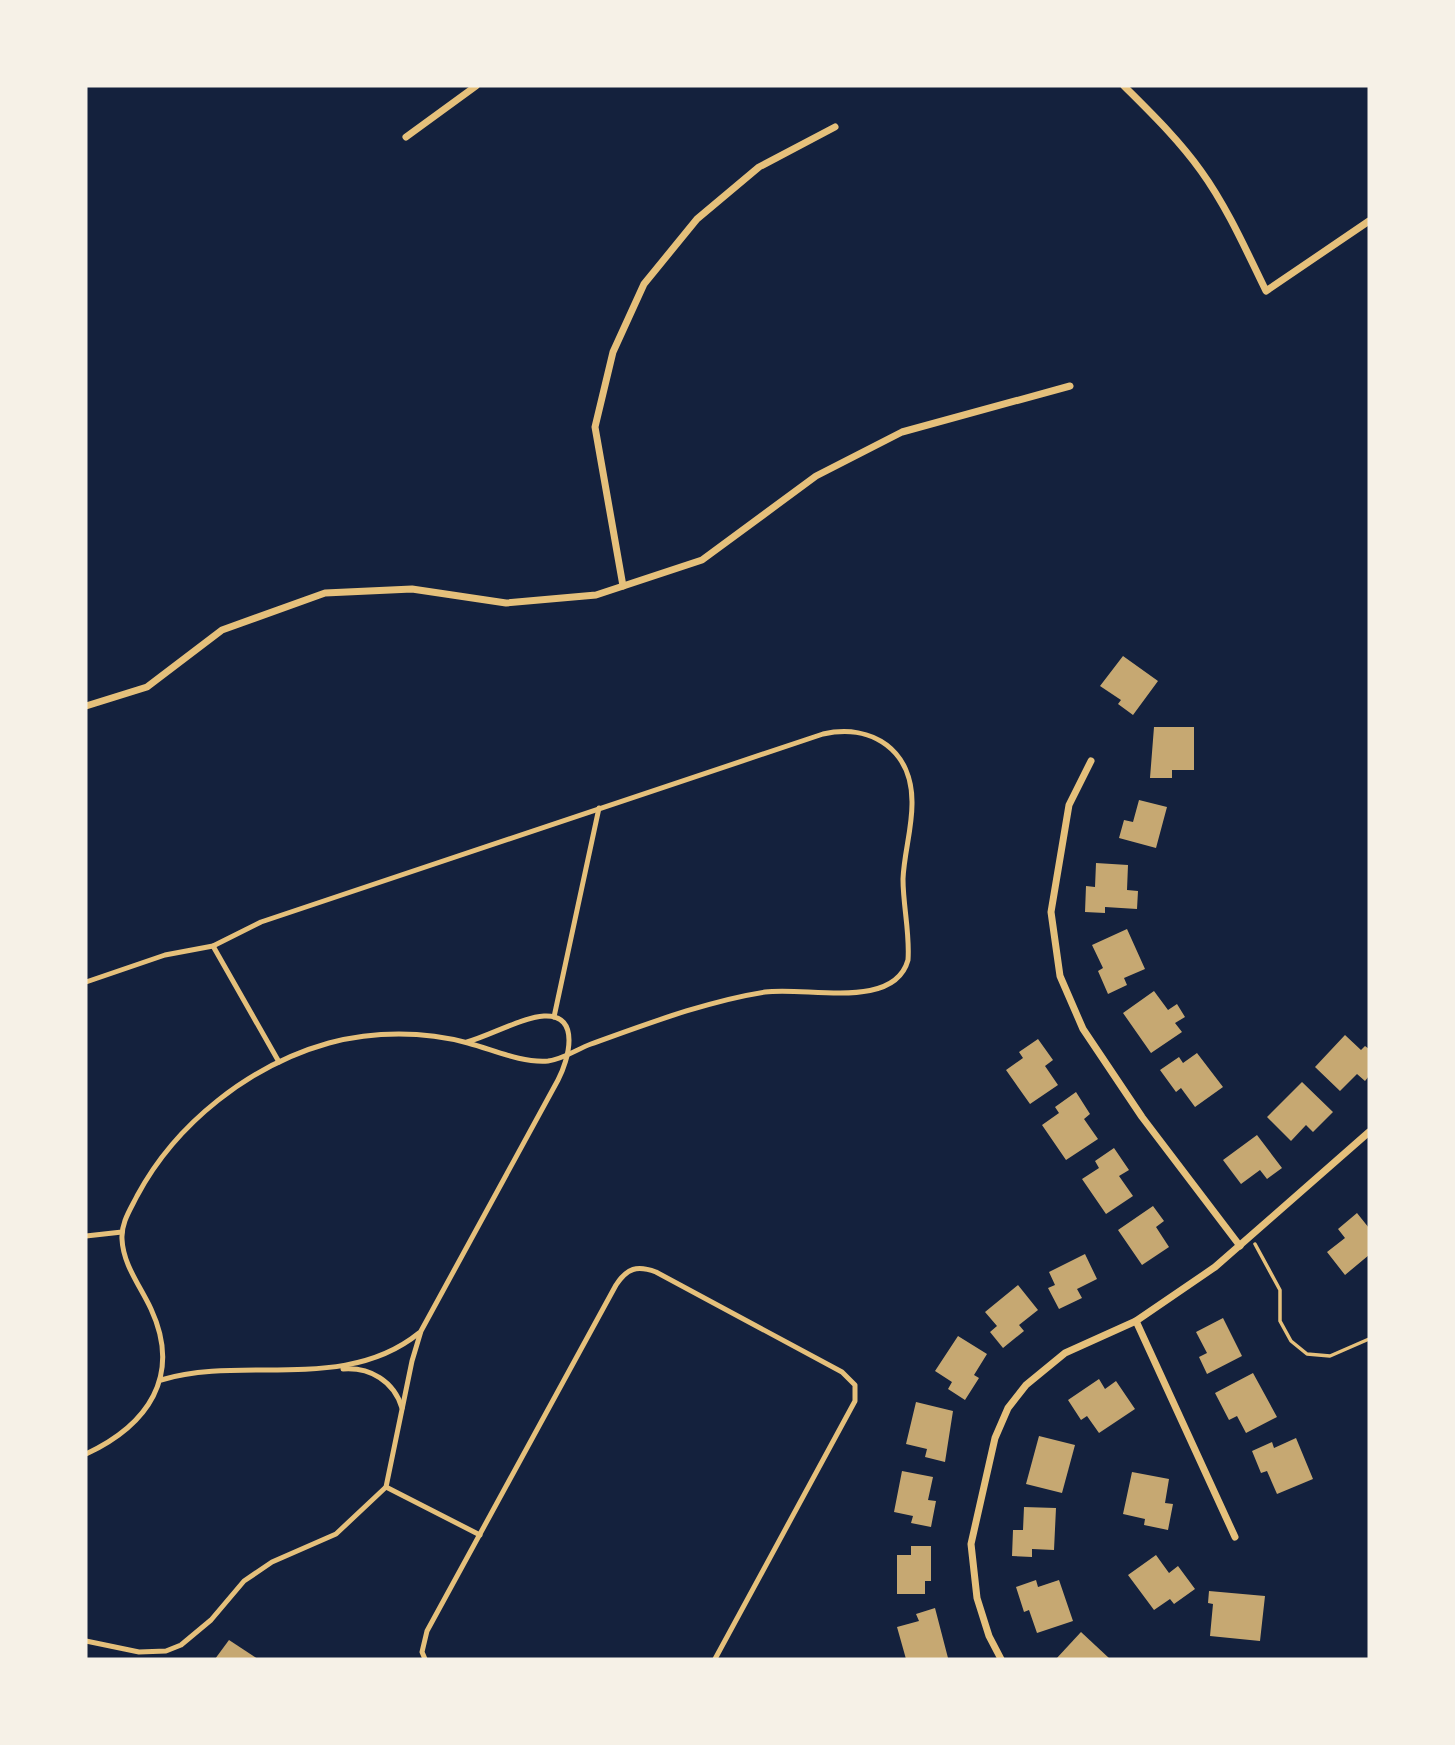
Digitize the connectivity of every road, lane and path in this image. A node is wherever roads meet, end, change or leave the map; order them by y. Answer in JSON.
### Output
{"nodes":[{"id":1,"x":476,"y":86,"type":"edge"},
{"id":2,"x":1124,"y":86,"type":"edge"},
{"id":3,"x":835,"y":127,"type":"dead end"},
{"id":4,"x":406,"y":137,"type":"dead end"},
{"id":5,"x":1369,"y":221,"type":"edge"},
{"id":6,"x":1070,"y":386,"type":"dead end"},
{"id":7,"x":623,"y":586,"type":"junction"},
{"id":8,"x":86,"y":706,"type":"edge"},
{"id":9,"x":1091,"y":761,"type":"dead end"},
{"id":10,"x":599,"y":808,"type":"junction"},
{"id":11,"x":213,"y":946,"type":"junction"},
{"id":12,"x":86,"y":982,"type":"edge"},
{"id":13,"x":554,"y":1017,"type":"junction"},
{"id":14,"x":467,"y":1042,"type":"junction"},
{"id":15,"x":569,"y":1053,"type":"junction"},
{"id":16,"x":279,"y":1062,"type":"junction"},
{"id":17,"x":1369,"y":1132,"type":"edge"},
{"id":18,"x":122,"y":1232,"type":"junction"},
{"id":19,"x":86,"y":1236,"type":"edge"},
{"id":20,"x":1250,"y":1237,"type":"junction"},
{"id":21,"x":1240,"y":1245,"type":"junction"},
{"id":22,"x":1136,"y":1321,"type":"junction"},
{"id":23,"x":421,"y":1331,"type":"junction"},
{"id":24,"x":1369,"y":1339,"type":"edge"},
{"id":25,"x":329,"y":1370,"type":"junction"},
{"id":26,"x":161,"y":1381,"type":"junction"},
{"id":27,"x":403,"y":1410,"type":"junction"},
{"id":28,"x":86,"y":1454,"type":"edge"},
{"id":29,"x":386,"y":1487,"type":"junction"},
{"id":30,"x":480,"y":1535,"type":"junction"},
{"id":31,"x":1236,"y":1537,"type":"dead end"},
{"id":32,"x":86,"y":1642,"type":"edge"},
{"id":33,"x":425,"y":1659,"type":"edge"},
{"id":34,"x":715,"y":1659,"type":"edge"},
{"id":35,"x":1001,"y":1659,"type":"edge"}],
"edges":[{"from":1,"to":4,"type":"street"},
{"from":2,"to":5,"type":"street"},
{"from":3,"to":7,"type":"street"},
{"from":6,"to":7,"type":"street"},
{"from":7,"to":8,"type":"street"},
{"from":9,"to":21,"type":"street"},
{"from":10,"to":11,"type":"lane"},
{"from":10,"to":13,"type":"lane"},
{"from":10,"to":15,"type":"lane"},
{"from":11,"to":12,"type":"lane"},
{"from":11,"to":16,"type":"lane"},
{"from":13,"to":14,"type":"lane"},
{"from":13,"to":15,"type":"lane"},
{"from":14,"to":15,"type":"lane"},
{"from":14,"to":16,"type":"lane"},
{"from":15,"to":23,"type":"lane"},
{"from":16,"to":18,"type":"lane"},
{"from":17,"to":20,"type":"street"},
{"from":18,"to":19,"type":"lane"},
{"from":18,"to":26,"type":"lane"},
{"from":20,"to":21,"type":"street"},
{"from":20,"to":24,"type":"path"},
{"from":21,"to":22,"type":"street"},
{"from":22,"to":31,"type":"street"},
{"from":22,"to":35,"type":"street"},
{"from":23,"to":25,"type":"lane"},
{"from":23,"to":27,"type":"lane"},
{"from":25,"to":26,"type":"lane"},
{"from":25,"to":27,"type":"lane"},
{"from":26,"to":28,"type":"lane"},
{"from":27,"to":29,"type":"lane"},
{"from":29,"to":30,"type":"lane"},
{"from":29,"to":32,"type":"lane"},
{"from":30,"to":33,"type":"lane"},
{"from":30,"to":34,"type":"lane"}]}
